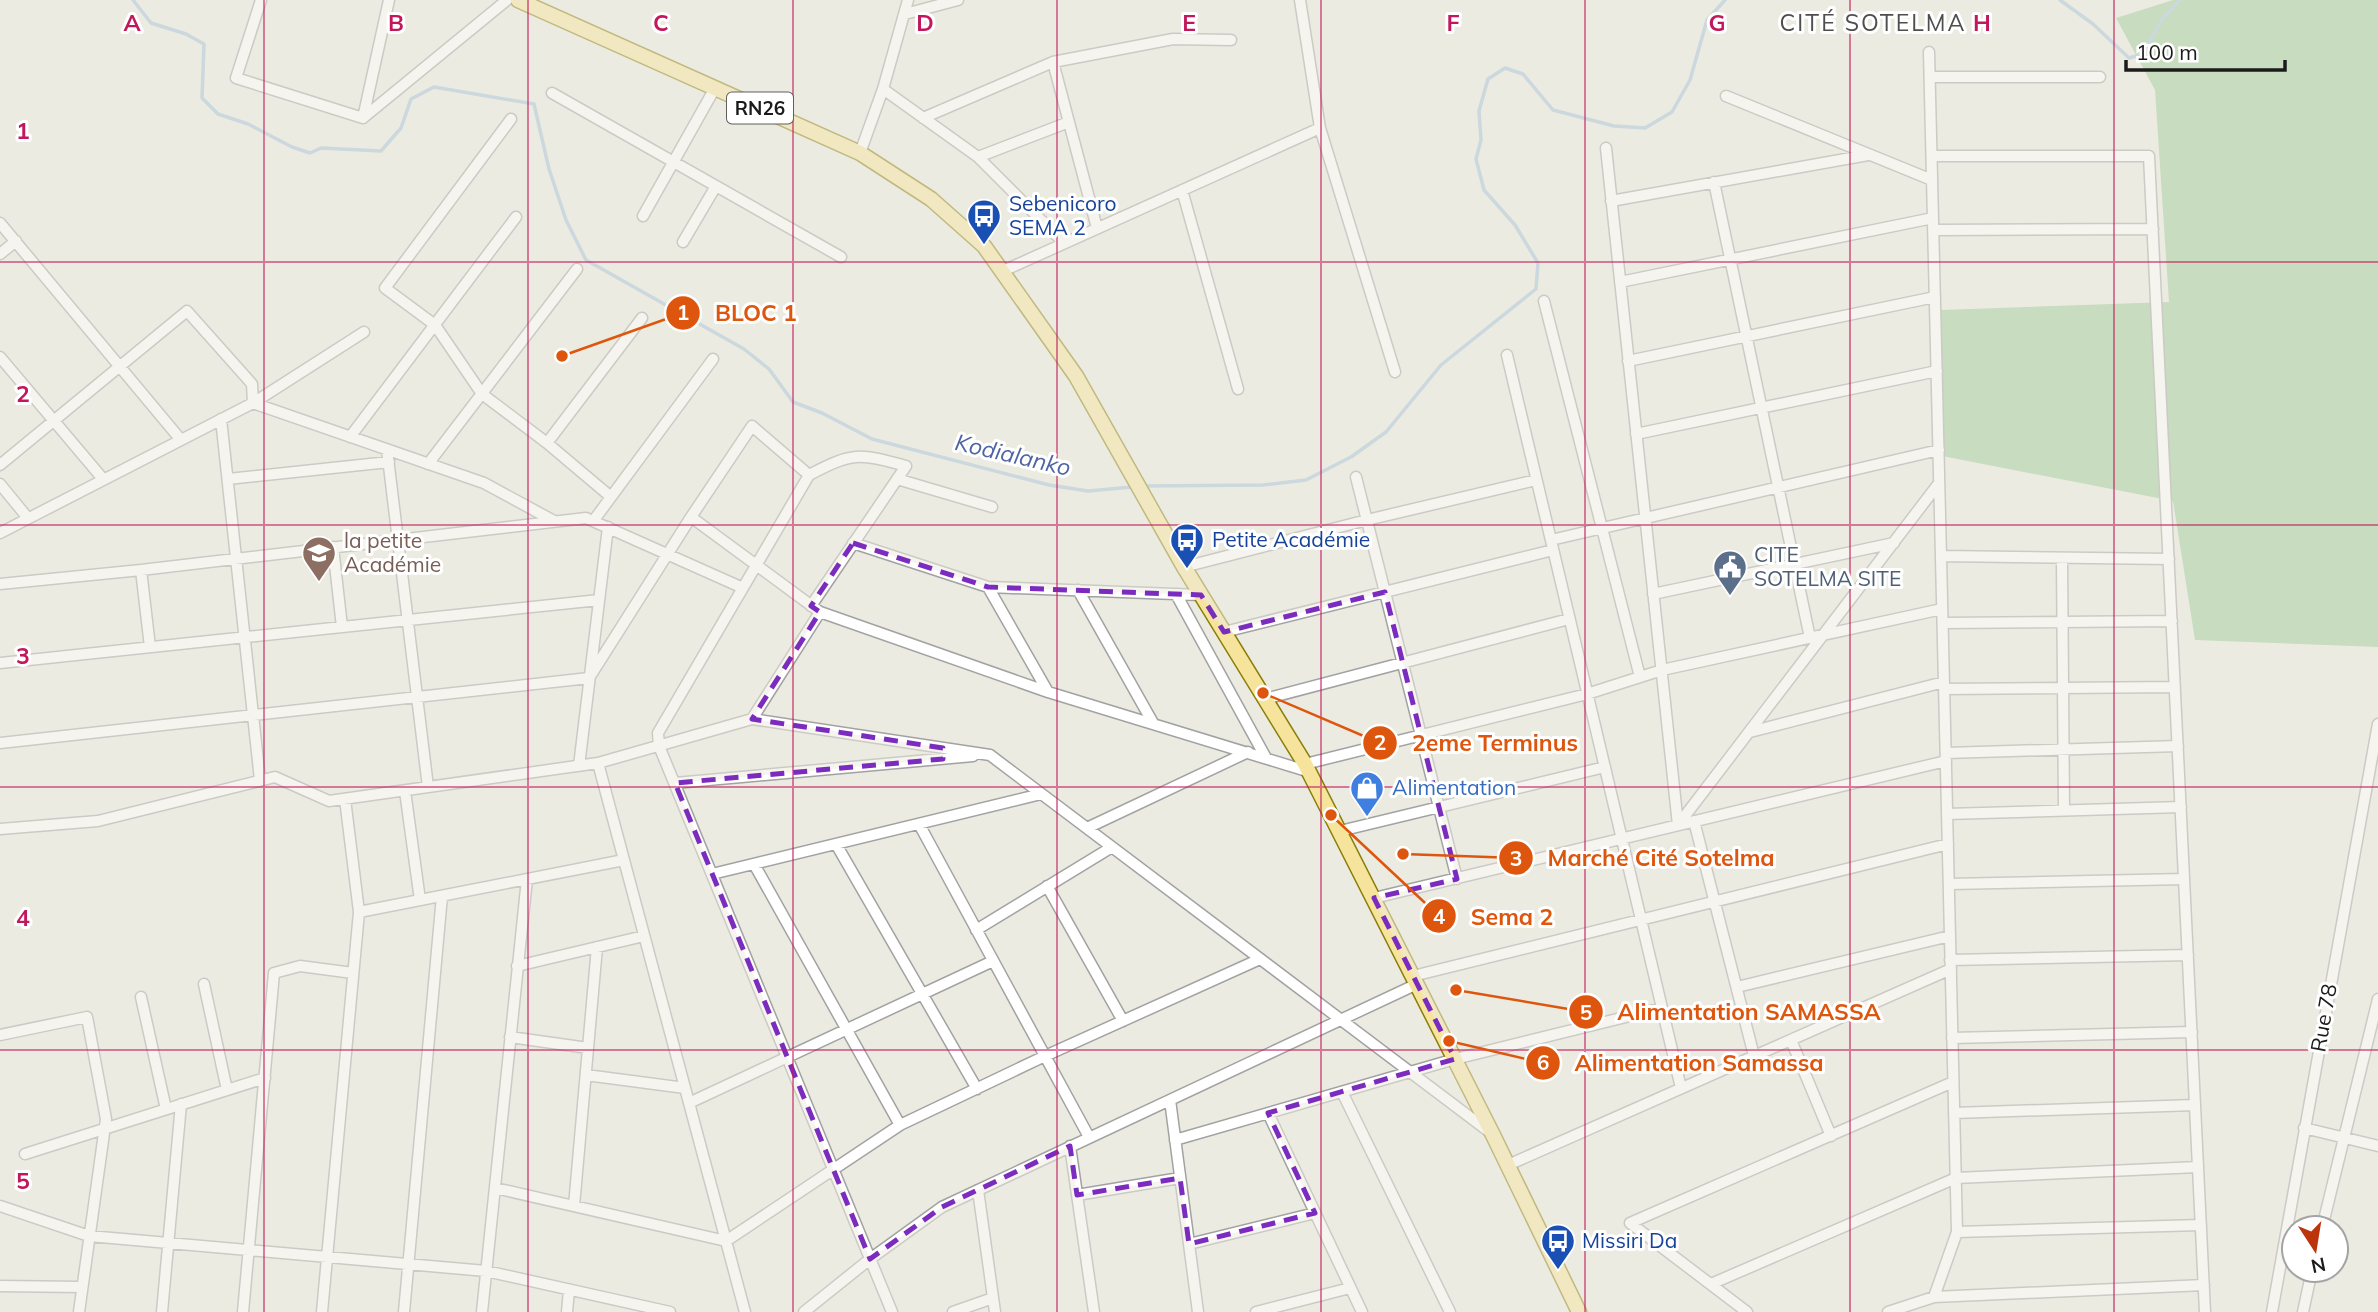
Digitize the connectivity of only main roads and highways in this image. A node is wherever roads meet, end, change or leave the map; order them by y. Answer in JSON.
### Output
{"nodes":[{"id":1,"x":518,"y":0,"type":"edge"},
{"id":2,"x":1579,"y":1312,"type":"edge"}],
"edges":[{"from":1,"to":2,"type":"main road","number":"RN26"}]}
